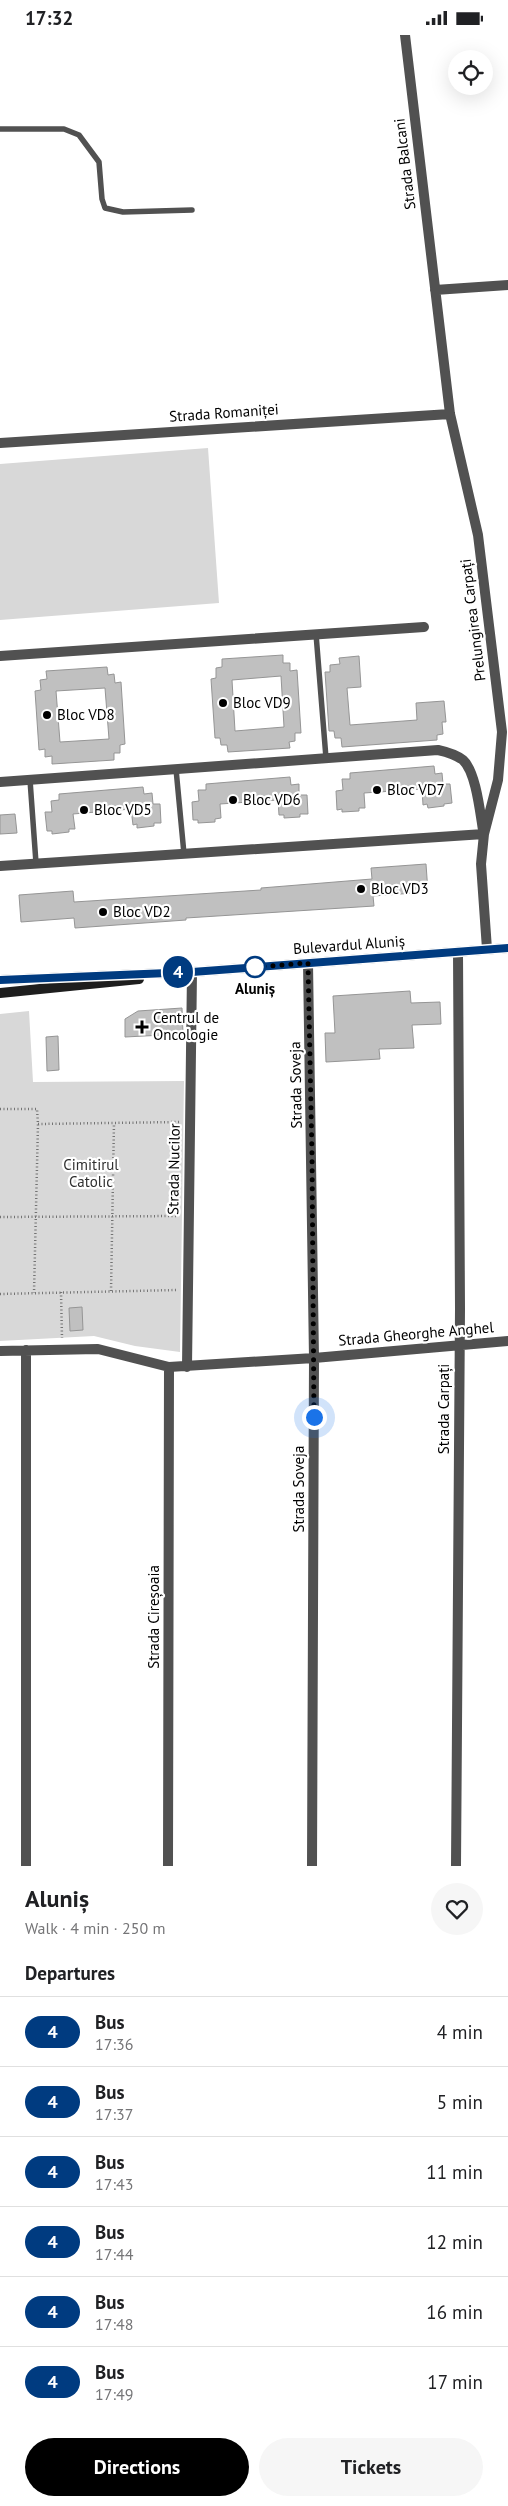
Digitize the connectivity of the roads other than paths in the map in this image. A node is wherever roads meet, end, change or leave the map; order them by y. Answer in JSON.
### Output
{"nodes":[{"id":1,"x":405,"y":35,"type":"edge"},
{"id":2,"x":0,"y":129,"type":"edge"},
{"id":3,"x":192,"y":210,"type":"dead end"},
{"id":4,"x":508,"y":285,"type":"edge"},
{"id":5,"x":435,"y":290,"type":"junction"},
{"id":6,"x":450,"y":414,"type":"junction"},
{"id":7,"x":0,"y":443,"type":"edge"},
{"id":8,"x":424,"y":627,"type":"dead end"},
{"id":9,"x":316,"y":634,"type":"junction"},
{"id":10,"x":0,"y":656,"type":"edge"},
{"id":11,"x":326,"y":758,"type":"junction"},
{"id":12,"x":176,"y":769,"type":"junction"},
{"id":13,"x":30,"y":780,"type":"junction"},
{"id":14,"x":0,"y":783,"type":"edge"},
{"id":15,"x":484,"y":834,"type":"junction"},
{"id":16,"x":184,"y":854,"type":"junction"},
{"id":17,"x":36,"y":863,"type":"junction"},
{"id":18,"x":0,"y":866,"type":"edge"},
{"id":19,"x":508,"y":948,"type":"edge"},
{"id":20,"x":487,"y":949,"type":"junction"},
{"id":21,"x":458,"y":952,"type":"junction"},
{"id":22,"x":308,"y":963,"type":"junction"},
{"id":23,"x":192,"y":972,"type":"junction"},
{"id":24,"x":0,"y":980,"type":"edge"},
{"id":25,"x":0,"y":993,"type":"edge"},
{"id":26,"x":508,"y":1341,"type":"edge"},
{"id":27,"x":459,"y":1346,"type":"junction"},
{"id":28,"x":26,"y":1350,"type":"junction"},
{"id":29,"x":0,"y":1351,"type":"edge"},
{"id":30,"x":314,"y":1358,"type":"junction"},
{"id":31,"x":169,"y":1367,"type":"junction"},
{"id":32,"x":187,"y":1367,"type":"junction"},
{"id":33,"x":26,"y":1866,"type":"edge"},
{"id":34,"x":168,"y":1866,"type":"edge"},
{"id":35,"x":312,"y":1866,"type":"edge"},
{"id":36,"x":456,"y":1866,"type":"edge"}],
"edges":[{"from":1,"to":5,"type":"street","name":"Strada Balcani"},
{"from":2,"to":3,"type":"lane"},
{"from":4,"to":5,"type":"street"},
{"from":5,"to":6,"type":"street","name":"Prelungirea Carpați"},
{"from":6,"to":7,"type":"street","name":"Strada Romaniței"},
{"from":6,"to":15,"type":"street","name":"Prelungirea Carpați"},
{"from":8,"to":9,"type":"street"},
{"from":9,"to":10,"type":"street"},
{"from":9,"to":11,"type":"lane"},
{"from":11,"to":12,"type":"street"},
{"from":11,"to":15,"type":"street"},
{"from":12,"to":13,"type":"street"},
{"from":12,"to":16,"type":"lane"},
{"from":13,"to":14,"type":"street"},
{"from":13,"to":17,"type":"lane"},
{"from":15,"to":16,"type":"street"},
{"from":15,"to":20,"type":"street","name":"Prelungirea Carpați"},
{"from":16,"to":17,"type":"street"},
{"from":17,"to":18,"type":"street"},
{"from":19,"to":20,"type":"main road","name":"Bulevardul Aluniș"},
{"from":20,"to":21,"type":"main road","name":"Bulevardul Aluniș"},
{"from":21,"to":22,"type":"main road","name":"Bulevardul Aluniș"},
{"from":21,"to":27,"type":"street","name":"Strada Carpați"},
{"from":22,"to":23,"type":"main road","name":"Bulevardul Aluniș"},
{"from":22,"to":30,"type":"street","name":"Strada Soveja"},
{"from":23,"to":24,"type":"main road","name":"Bulevardul Aluniș"},
{"from":23,"to":25,"type":"main road","name":"Bulevardul Aluniș"},
{"from":23,"to":32,"type":"street","name":"Strada Nucilor"},
{"from":26,"to":27,"type":"street","name":"Strada Gheorghe Anghel"},
{"from":27,"to":30,"type":"street","name":"Strada Gheorghe Anghel"},
{"from":27,"to":36,"type":"street","name":"Strada Carpați"},
{"from":28,"to":29,"type":"street","name":"Strada Gheorghe Anghel"},
{"from":28,"to":31,"type":"street","name":"Strada Gheorghe Anghel"},
{"from":28,"to":33,"type":"street"},
{"from":30,"to":32,"type":"street","name":"Strada Gheorghe Anghel"},
{"from":30,"to":35,"type":"street","name":"Strada Soveja"},
{"from":31,"to":32,"type":"street","name":"Strada Gheorghe Anghel"},
{"from":31,"to":34,"type":"street","name":"Strada Cireșoaia"}]}
